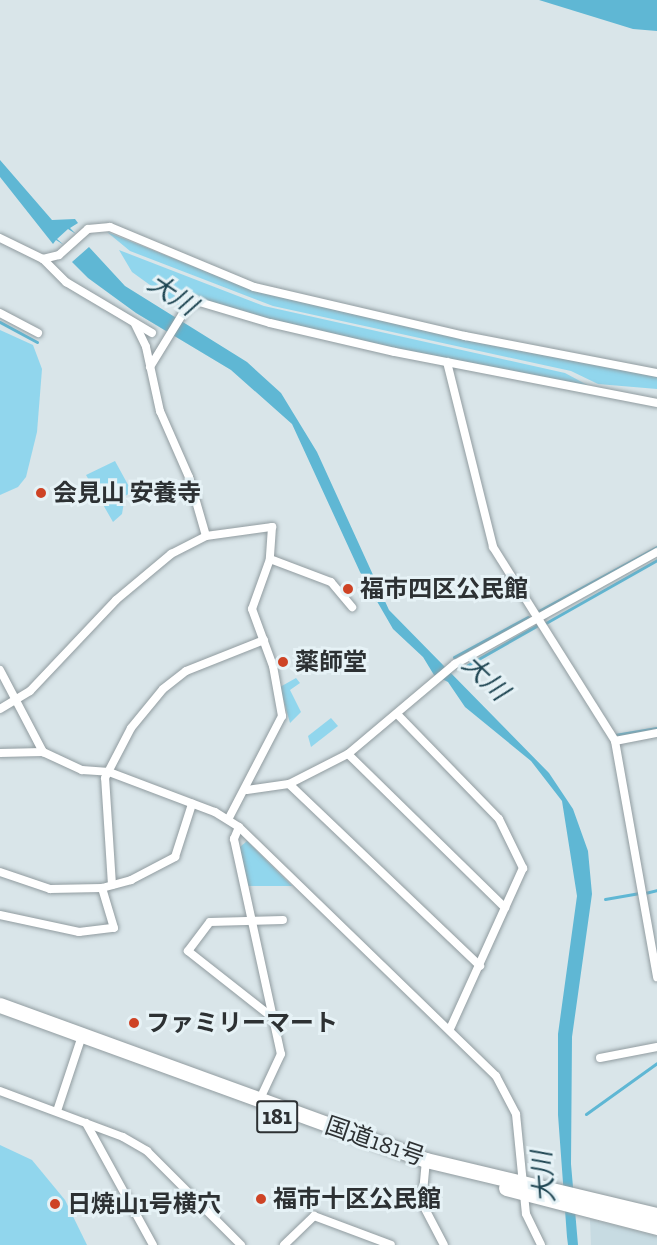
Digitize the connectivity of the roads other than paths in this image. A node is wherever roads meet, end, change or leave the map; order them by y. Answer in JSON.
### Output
{"nodes":[{"id":1,"x":0,"y":238,"type":"edge"},
{"id":2,"x":43,"y":259,"type":"junction"},
{"id":3,"x":0,"y":313,"type":"edge"},
{"id":4,"x":135,"y":324,"type":"junction"},
{"id":5,"x":38,"y":333,"type":"dead end"},
{"id":6,"x":152,"y":333,"type":"dead end"},
{"id":7,"x":447,"y":362,"type":"junction"},
{"id":8,"x":150,"y":367,"type":"junction"},
{"id":9,"x":657,"y":373,"type":"edge"},
{"id":10,"x":657,"y":403,"type":"edge"},
{"id":11,"x":206,"y":536,"type":"junction"},
{"id":12,"x":657,"y":552,"type":"edge"},
{"id":13,"x":270,"y":559,"type":"junction"},
{"id":14,"x":352,"y":607,"type":"dead end"},
{"id":15,"x":535,"y":619,"type":"junction"},
{"id":16,"x":264,"y":640,"type":"junction"},
{"id":17,"x":0,"y":670,"type":"edge"},
{"id":18,"x":16,"y":702,"type":"junction"},
{"id":19,"x":0,"y":709,"type":"edge"},
{"id":20,"x":397,"y":714,"type":"junction"},
{"id":21,"x":657,"y":733,"type":"edge"},
{"id":22,"x":615,"y":741,"type":"junction"},
{"id":23,"x":43,"y":752,"type":"junction"},
{"id":24,"x":0,"y":753,"type":"edge"},
{"id":25,"x":348,"y":754,"type":"junction"},
{"id":26,"x":109,"y":772,"type":"junction"},
{"id":27,"x":289,"y":784,"type":"junction"},
{"id":28,"x":247,"y":790,"type":"junction"},
{"id":29,"x":192,"y":804,"type":"junction"},
{"id":30,"x":229,"y":818,"type":"junction"},
{"id":31,"x":239,"y":827,"type":"junction"},
{"id":32,"x":0,"y":872,"type":"edge"},
{"id":33,"x":112,"y":885,"type":"junction"},
{"id":34,"x":102,"y":888,"type":"junction"},
{"id":35,"x":505,"y":908,"type":"junction"},
{"id":36,"x":0,"y":915,"type":"edge"},
{"id":37,"x":283,"y":920,"type":"dead end"},
{"id":38,"x":250,"y":921,"type":"junction"},
{"id":39,"x":480,"y":966,"type":"junction"},
{"id":40,"x":657,"y":977,"type":"edge"},
{"id":41,"x":0,"y":1005,"type":"edge"},
{"id":42,"x":268,"y":1014,"type":"junction"},
{"id":43,"x":0,"y":1016,"type":"edge"},
{"id":44,"x":450,"y":1029,"type":"junction"},
{"id":45,"x":81,"y":1040,"type":"junction"},
{"id":46,"x":657,"y":1047,"type":"edge"},
{"id":47,"x":600,"y":1058,"type":"dead end"},
{"id":48,"x":0,"y":1090,"type":"edge"},
{"id":49,"x":258,"y":1101,"type":"junction"},
{"id":50,"x":57,"y":1111,"type":"junction"},
{"id":51,"x":86,"y":1123,"type":"junction"},
{"id":52,"x":425,"y":1163,"type":"junction"},
{"id":53,"x":522,"y":1187,"type":"junction"},
{"id":54,"x":585,"y":1203,"type":"junction"},
{"id":55,"x":657,"y":1215,"type":"edge"},
{"id":56,"x":657,"y":1227,"type":"edge"},
{"id":57,"x":153,"y":1245,"type":"edge"},
{"id":58,"x":242,"y":1245,"type":"edge"},
{"id":59,"x":284,"y":1245,"type":"edge"},
{"id":60,"x":392,"y":1245,"type":"edge"},
{"id":61,"x":444,"y":1245,"type":"edge"},
{"id":62,"x":541,"y":1245,"type":"edge"}],
"edges":[{"from":1,"to":2,"type":"street"},
{"from":2,"to":4,"type":"street"},
{"from":2,"to":9,"type":"street"},
{"from":3,"to":5,"type":"street"},
{"from":4,"to":6,"type":"street"},
{"from":4,"to":8,"type":"street"},
{"from":7,"to":8,"type":"street"},
{"from":7,"to":10,"type":"street"},
{"from":7,"to":15,"type":"street"},
{"from":8,"to":11,"type":"street"},
{"from":11,"to":13,"type":"street"},
{"from":11,"to":18,"type":"street"},
{"from":12,"to":15,"type":"street"},
{"from":13,"to":14,"type":"street"},
{"from":13,"to":16,"type":"street"},
{"from":15,"to":20,"type":"street"},
{"from":15,"to":22,"type":"street"},
{"from":16,"to":26,"type":"street"},
{"from":16,"to":28,"type":"street"},
{"from":17,"to":18,"type":"street"},
{"from":18,"to":19,"type":"street"},
{"from":18,"to":23,"type":"street"},
{"from":20,"to":25,"type":"street"},
{"from":20,"to":35,"type":"street"},
{"from":21,"to":22,"type":"street"},
{"from":22,"to":40,"type":"street"},
{"from":23,"to":24,"type":"street"},
{"from":23,"to":26,"type":"street"},
{"from":25,"to":27,"type":"street"},
{"from":25,"to":35,"type":"street"},
{"from":26,"to":29,"type":"street"},
{"from":26,"to":33,"type":"street"},
{"from":27,"to":28,"type":"street"},
{"from":27,"to":39,"type":"street"},
{"from":28,"to":30,"type":"street"},
{"from":29,"to":30,"type":"street"},
{"from":29,"to":33,"type":"street"},
{"from":30,"to":31,"type":"street"},
{"from":31,"to":38,"type":"street"},
{"from":31,"to":44,"type":"street"},
{"from":32,"to":34,"type":"street"},
{"from":33,"to":34,"type":"street"},
{"from":34,"to":36,"type":"street"},
{"from":35,"to":39,"type":"street"},
{"from":37,"to":38,"type":"street"},
{"from":38,"to":42,"type":"street"},
{"from":38,"to":42,"type":"street"},
{"from":39,"to":44,"type":"street"},
{"from":41,"to":45,"type":"highway","name":"国道181号","number":"181"},
{"from":42,"to":49,"type":"street"},
{"from":43,"to":45,"type":"highway","name":"国道181号","number":"181"},
{"from":44,"to":53,"type":"street"},
{"from":45,"to":49,"type":"highway","name":"国道181号","number":"181"},
{"from":45,"to":50,"type":"street"},
{"from":45,"to":52,"type":"highway","name":"国道181号","number":"181"},
{"from":46,"to":47,"type":"street"},
{"from":48,"to":50,"type":"street"},
{"from":49,"to":52,"type":"highway","name":"国道181号","number":"181"},
{"from":50,"to":51,"type":"street"},
{"from":51,"to":57,"type":"street"},
{"from":51,"to":58,"type":"street"},
{"from":52,"to":53,"type":"highway","name":"国道181号","number":"181"},
{"from":52,"to":61,"type":"street"},
{"from":53,"to":54,"type":"highway","name":"国道181号","number":"181"},
{"from":53,"to":62,"type":"street"},
{"from":54,"to":55,"type":"highway","name":"国道181号","number":"181"},
{"from":54,"to":56,"type":"highway","name":"国道181号","number":"181"},
{"from":59,"to":60,"type":"street"}]}
